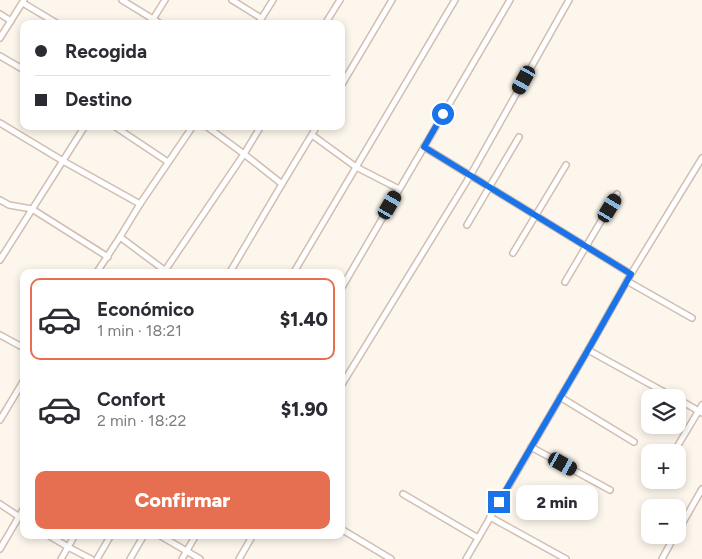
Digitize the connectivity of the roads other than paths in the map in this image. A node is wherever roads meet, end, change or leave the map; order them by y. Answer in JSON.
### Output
{"nodes":[{"id":1,"x":122,"y":0,"type":"edge"},
{"id":2,"x":165,"y":0,"type":"edge"},
{"id":3,"x":232,"y":0,"type":"edge"},
{"id":4,"x":272,"y":0,"type":"edge"},
{"id":5,"x":340,"y":0,"type":"edge"},
{"id":6,"x":392,"y":0,"type":"edge"},
{"id":7,"x":455,"y":0,"type":"edge"},
{"id":8,"x":510,"y":0,"type":"edge"},
{"id":9,"x":569,"y":0,"type":"edge"},
{"id":10,"x":23,"y":1,"type":"edge"},
{"id":11,"x":0,"y":14,"type":"edge"},
{"id":12,"x":261,"y":18,"type":"joint"},
{"id":13,"x":52,"y":20,"type":"edge"},
{"id":14,"x":150,"y":20,"type":"edge"},
{"id":15,"x":152,"y":20,"type":"edge"},
{"id":16,"x":328,"y":20,"type":"edge"},
{"id":17,"x":11,"y":21,"type":"junction"},
{"id":18,"x":0,"y":38,"type":"edge"},
{"id":19,"x":0,"y":56,"type":"edge"},
{"id":20,"x":20,"y":68,"type":"edge"},
{"id":21,"x":345,"y":79,"type":"edge"},
{"id":22,"x":0,"y":123,"type":"edge"},
{"id":23,"x":82,"y":130,"type":"edge"},
{"id":24,"x":120,"y":130,"type":"edge"},
{"id":25,"x":190,"y":130,"type":"edge"},
{"id":26,"x":211,"y":130,"type":"edge"},
{"id":27,"x":259,"y":130,"type":"edge"},
{"id":28,"x":315,"y":130,"type":"edge"},
{"id":29,"x":312,"y":135,"type":"junction"},
{"id":30,"x":519,"y":137,"type":"dead end"},
{"id":31,"x":424,"y":147,"type":"junction"},
{"id":32,"x":244,"y":154,"type":"junction"},
{"id":33,"x":702,"y":158,"type":"edge"},
{"id":34,"x":63,"y":161,"type":"junction"},
{"id":35,"x":168,"y":162,"type":"junction"},
{"id":36,"x":566,"y":165,"type":"dead end"},
{"id":37,"x":356,"y":167,"type":"junction"},
{"id":38,"x":470,"y":176,"type":"junction"},
{"id":39,"x":282,"y":184,"type":"junction"},
{"id":40,"x":489,"y":188,"type":"junction"},
{"id":41,"x":399,"y":189,"type":"junction"},
{"id":42,"x":618,"y":194,"type":"dead end"},
{"id":43,"x":0,"y":200,"type":"edge"},
{"id":44,"x":140,"y":204,"type":"junction"},
{"id":45,"x":32,"y":209,"type":"junction"},
{"id":46,"x":536,"y":216,"type":"junction"},
{"id":47,"x":467,"y":225,"type":"dead end"},
{"id":48,"x":120,"y":238,"type":"junction"},
{"id":49,"x":586,"y":247,"type":"junction"},
{"id":50,"x":514,"y":253,"type":"dead end"},
{"id":51,"x":108,"y":257,"type":"junction"},
{"id":52,"x":0,"y":260,"type":"edge"},
{"id":53,"x":99,"y":269,"type":"edge"},
{"id":54,"x":162,"y":269,"type":"edge"},
{"id":55,"x":168,"y":269,"type":"edge"},
{"id":56,"x":232,"y":269,"type":"edge"},
{"id":57,"x":296,"y":269,"type":"edge"},
{"id":58,"x":631,"y":274,"type":"junction"},
{"id":59,"x":345,"y":281,"type":"edge"},
{"id":60,"x":565,"y":282,"type":"dead end"},
{"id":61,"x":627,"y":282,"type":"junction"},
{"id":62,"x":692,"y":318,"type":"dead end"},
{"id":63,"x":0,"y":335,"type":"edge"},
{"id":64,"x":20,"y":346,"type":"edge"},
{"id":65,"x":588,"y":350,"type":"junction"},
{"id":66,"x":345,"y":379,"type":"edge"},
{"id":67,"x":20,"y":387,"type":"edge"},
{"id":68,"x":660,"y":389,"type":"edge"},
{"id":69,"x":560,"y":398,"type":"junction"},
{"id":70,"x":686,"y":404,"type":"edge"},
{"id":71,"x":702,"y":405,"type":"edge"},
{"id":72,"x":700,"y":412,"type":"edge"},
{"id":73,"x":0,"y":420,"type":"edge"},
{"id":74,"x":634,"y":442,"type":"dead end"},
{"id":75,"x":679,"y":444,"type":"edge"},
{"id":76,"x":531,"y":447,"type":"junction"},
{"id":77,"x":702,"y":489,"type":"edge"},
{"id":78,"x":610,"y":490,"type":"dead end"},
{"id":79,"x":403,"y":494,"type":"dead end"},
{"id":80,"x":0,"y":504,"type":"edge"},
{"id":81,"x":490,"y":517,"type":"junction"},
{"id":82,"x":686,"y":517,"type":"edge"},
{"id":83,"x":20,"y":518,"type":"edge"},
{"id":84,"x":20,"y":520,"type":"edge"},
{"id":85,"x":345,"y":531,"type":"edge"},
{"id":86,"x":478,"y":538,"type":"junction"},
{"id":87,"x":54,"y":539,"type":"edge"},
{"id":88,"x":73,"y":539,"type":"edge"},
{"id":89,"x":109,"y":539,"type":"edge"},
{"id":90,"x":142,"y":539,"type":"edge"},
{"id":91,"x":166,"y":539,"type":"edge"},
{"id":92,"x":194,"y":539,"type":"edge"},
{"id":93,"x":251,"y":539,"type":"edge"},
{"id":94,"x":670,"y":544,"type":"edge"},
{"id":95,"x":68,"y":548,"type":"junction"},
{"id":96,"x":0,"y":549,"type":"edge"},
{"id":97,"x":187,"y":550,"type":"junction"},
{"id":98,"x":556,"y":557,"type":"edge"},
{"id":99,"x":61,"y":559,"type":"edge"},
{"id":100,"x":91,"y":559,"type":"edge"},
{"id":101,"x":97,"y":559,"type":"edge"},
{"id":102,"x":130,"y":559,"type":"edge"},
{"id":103,"x":182,"y":559,"type":"edge"},
{"id":104,"x":200,"y":559,"type":"edge"},
{"id":105,"x":239,"y":559,"type":"edge"},
{"id":106,"x":391,"y":559,"type":"edge"},
{"id":107,"x":466,"y":559,"type":"edge"},
{"id":108,"x":566,"y":559,"type":"edge"},
{"id":109,"x":662,"y":559,"type":"edge"}],
"edges":[{"from":1,"to":14,"type":"street"},
{"from":2,"to":15,"type":"street"},
{"from":3,"to":12,"type":"street"},
{"from":4,"to":12,"type":"street"},
{"from":5,"to":16,"type":"street"},
{"from":6,"to":21,"type":"street"},
{"from":7,"to":37,"type":"street"},
{"from":8,"to":31,"type":"street"},
{"from":9,"to":38,"type":"street"},
{"from":10,"to":13,"type":"street"},
{"from":10,"to":17,"type":"street"},
{"from":11,"to":17,"type":"street"},
{"from":17,"to":18,"type":"street"},
{"from":19,"to":20,"type":"street"},
{"from":22,"to":34,"type":"street"},
{"from":23,"to":34,"type":"street"},
{"from":24,"to":35,"type":"street"},
{"from":25,"to":35,"type":"street"},
{"from":26,"to":32,"type":"street"},
{"from":27,"to":32,"type":"street"},
{"from":28,"to":29,"type":"street"},
{"from":29,"to":37,"type":"street"},
{"from":29,"to":39,"type":"street"},
{"from":30,"to":40,"type":"street"},
{"from":31,"to":38,"type":"street"},
{"from":31,"to":41,"type":"street"},
{"from":32,"to":39,"type":"street"},
{"from":32,"to":55,"type":"street"},
{"from":33,"to":58,"type":"street"},
{"from":34,"to":44,"type":"street"},
{"from":34,"to":45,"type":"street"},
{"from":35,"to":44,"type":"street"},
{"from":36,"to":46,"type":"street"},
{"from":37,"to":41,"type":"street"},
{"from":37,"to":57,"type":"street"},
{"from":38,"to":40,"type":"street"},
{"from":38,"to":66,"type":"street"},
{"from":39,"to":56,"type":"street"},
{"from":40,"to":46,"type":"street"},
{"from":40,"to":47,"type":"street"},
{"from":41,"to":59,"type":"street"},
{"from":42,"to":49,"type":"street"},
{"from":43,"to":45,"type":"street"},
{"from":44,"to":48,"type":"street"},
{"from":45,"to":51,"type":"street"},
{"from":45,"to":52,"type":"street"},
{"from":46,"to":49,"type":"street"},
{"from":46,"to":50,"type":"street"},
{"from":48,"to":51,"type":"street"},
{"from":48,"to":54,"type":"street"},
{"from":49,"to":58,"type":"street"},
{"from":49,"to":60,"type":"street"},
{"from":51,"to":53,"type":"street"},
{"from":58,"to":61,"type":"street"},
{"from":61,"to":62,"type":"street"},
{"from":61,"to":65,"type":"street"},
{"from":63,"to":64,"type":"street"},
{"from":65,"to":68,"type":"street"},
{"from":65,"to":69,"type":"street"},
{"from":67,"to":73,"type":"street"},
{"from":69,"to":74,"type":"street"},
{"from":69,"to":76,"type":"street"},
{"from":70,"to":72,"type":"street"},
{"from":71,"to":72,"type":"street"},
{"from":72,"to":75,"type":"street"},
{"from":76,"to":78,"type":"street"},
{"from":76,"to":81,"type":"street"},
{"from":77,"to":82,"type":"street"},
{"from":79,"to":86,"type":"street"},
{"from":80,"to":83,"type":"street"},
{"from":81,"to":86,"type":"street"},
{"from":81,"to":98,"type":"street"},
{"from":84,"to":96,"type":"street"},
{"from":85,"to":106,"type":"street"},
{"from":86,"to":107,"type":"street"},
{"from":87,"to":95,"type":"street"},
{"from":88,"to":95,"type":"street"},
{"from":89,"to":101,"type":"street"},
{"from":90,"to":102,"type":"street"},
{"from":91,"to":97,"type":"street"},
{"from":92,"to":97,"type":"street"},
{"from":93,"to":105,"type":"street"},
{"from":94,"to":109,"type":"street"},
{"from":95,"to":99,"type":"street"},
{"from":95,"to":100,"type":"street"},
{"from":97,"to":103,"type":"street"},
{"from":97,"to":104,"type":"street"},
{"from":98,"to":108,"type":"street"}]}
